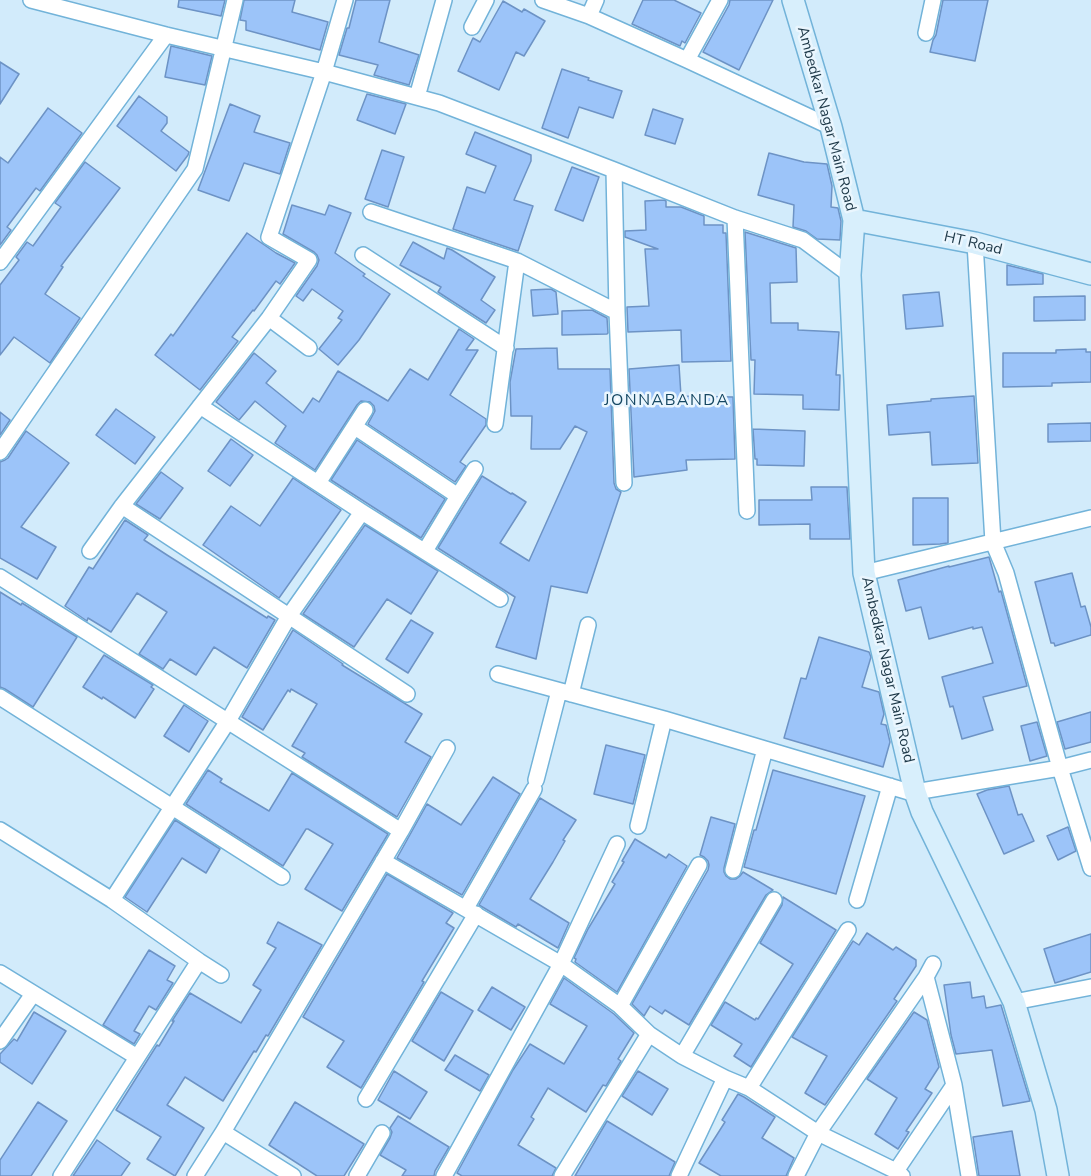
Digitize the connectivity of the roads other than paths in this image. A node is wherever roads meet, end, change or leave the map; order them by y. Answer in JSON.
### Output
{"nodes":[{"id":1,"x":31,"y":0,"type":"edge"},
{"id":2,"x":235,"y":0,"type":"edge"},
{"id":3,"x":345,"y":0,"type":"edge"},
{"id":4,"x":444,"y":0,"type":"edge"},
{"id":5,"x":486,"y":0,"type":"edge"},
{"id":6,"x":543,"y":0,"type":"edge"},
{"id":7,"x":596,"y":0,"type":"edge"},
{"id":8,"x":720,"y":0,"type":"edge"},
{"id":9,"x":793,"y":0,"type":"edge"},
{"id":10,"x":933,"y":0,"type":"edge"},
{"id":11,"x":589,"y":16,"type":"junction"},
{"id":12,"x":472,"y":27,"type":"dead end"},
{"id":13,"x":926,"y":33,"type":"dead end"},
{"id":14,"x":166,"y":35,"type":"junction"},
{"id":15,"x":224,"y":48,"type":"junction"},
{"id":16,"x":687,"y":60,"type":"junction"},
{"id":17,"x":324,"y":72,"type":"junction"},
{"id":18,"x":417,"y":97,"type":"junction"},
{"id":19,"x":831,"y":127,"type":"junction"},
{"id":20,"x":614,"y":170,"type":"junction"},
{"id":21,"x":371,"y":212,"type":"dead end"},
{"id":22,"x":735,"y":218,"type":"junction"},
{"id":23,"x":854,"y":220,"type":"junction"},
{"id":24,"x":975,"y":243,"type":"junction"},
{"id":25,"x":363,"y":255,"type":"dead end"},
{"id":26,"x":517,"y":261,"type":"junction"},
{"id":27,"x":0,"y":262,"type":"edge"},
{"id":28,"x":1091,"y":274,"type":"edge"},
{"id":29,"x":850,"y":275,"type":"junction"},
{"id":30,"x":617,"y":312,"type":"junction"},
{"id":31,"x":269,"y":318,"type":"junction"},
{"id":32,"x":309,"y":348,"type":"dead end"},
{"id":33,"x":506,"y":348,"type":"junction"},
{"id":34,"x":200,"y":406,"type":"junction"},
{"id":35,"x":365,"y":410,"type":"dead end"},
{"id":36,"x":495,"y":424,"type":"dead end"},
{"id":37,"x":355,"y":427,"type":"junction"},
{"id":38,"x":0,"y":452,"type":"edge"},
{"id":39,"x":475,"y":469,"type":"dead end"},
{"id":40,"x":318,"y":483,"type":"junction"},
{"id":41,"x":624,"y":483,"type":"dead end"},
{"id":42,"x":458,"y":496,"type":"junction"},
{"id":43,"x":122,"y":506,"type":"junction"},
{"id":44,"x":747,"y":511,"type":"dead end"},
{"id":45,"x":363,"y":512,"type":"junction"},
{"id":46,"x":1091,"y":518,"type":"edge"},
{"id":47,"x":993,"y":543,"type":"junction"},
{"id":48,"x":90,"y":551,"type":"dead end"},
{"id":49,"x":424,"y":551,"type":"junction"},
{"id":50,"x":864,"y":573,"type":"junction"},
{"id":51,"x":0,"y":577,"type":"edge"},
{"id":52,"x":500,"y":599,"type":"dead end"},
{"id":53,"x":289,"y":616,"type":"junction"},
{"id":54,"x":588,"y":625,"type":"dead end"},
{"id":55,"x":498,"y":674,"type":"dead end"},
{"id":56,"x":565,"y":692,"type":"junction"},
{"id":57,"x":407,"y":694,"type":"dead end"},
{"id":58,"x":0,"y":697,"type":"edge"},
{"id":59,"x":664,"y":719,"type":"junction"},
{"id":60,"x":228,"y":721,"type":"junction"},
{"id":61,"x":447,"y":748,"type":"dead end"},
{"id":62,"x":765,"y":749,"type":"junction"},
{"id":63,"x":1091,"y":759,"type":"edge"},
{"id":64,"x":1060,"y":768,"type":"junction"},
{"id":65,"x":890,"y":786,"type":"junction"},
{"id":66,"x":915,"y":792,"type":"junction"},
{"id":67,"x":172,"y":807,"type":"junction"},
{"id":68,"x":638,"y":826,"type":"dead end"},
{"id":69,"x":0,"y":830,"type":"edge"},
{"id":70,"x":401,"y":831,"type":"junction"},
{"id":71,"x":617,"y":844,"type":"dead end"},
{"id":72,"x":383,"y":861,"type":"junction"},
{"id":73,"x":699,"y":865,"type":"dead end"},
{"id":74,"x":1091,"y":868,"type":"edge"},
{"id":75,"x":733,"y":870,"type":"dead end"},
{"id":76,"x":282,"y":877,"type":"dead end"},
{"id":77,"x":112,"y":900,"type":"junction"},
{"id":78,"x":774,"y":900,"type":"dead end"},
{"id":79,"x":857,"y":900,"type":"dead end"},
{"id":80,"x":471,"y":911,"type":"junction"},
{"id":81,"x":848,"y":930,"type":"dead end"},
{"id":82,"x":199,"y":961,"type":"junction"},
{"id":83,"x":561,"y":964,"type":"junction"},
{"id":84,"x":0,"y":973,"type":"edge"},
{"id":85,"x":221,"y":975,"type":"dead end"},
{"id":86,"x":1091,"y":987,"type":"edge"},
{"id":87,"x":33,"y":994,"type":"junction"},
{"id":88,"x":1014,"y":1002,"type":"junction"},
{"id":89,"x":620,"y":1006,"type":"junction"},
{"id":90,"x":650,"y":1034,"type":"junction"},
{"id":91,"x":0,"y":1041,"type":"edge"},
{"id":92,"x":682,"y":1056,"type":"junction"},
{"id":93,"x":137,"y":1057,"type":"junction"},
{"id":94,"x":725,"y":1078,"type":"junction"},
{"id":95,"x":954,"y":1085,"type":"junction"},
{"id":96,"x":749,"y":1088,"type":"junction"},
{"id":97,"x":366,"y":1099,"type":"dead end"},
{"id":98,"x":223,"y":1132,"type":"junction"},
{"id":99,"x":818,"y":1133,"type":"junction"},
{"id":100,"x":382,"y":1134,"type":"dead end"},
{"id":101,"x":899,"y":1174,"type":"edge"},
{"id":102,"x":61,"y":1176,"type":"edge"},
{"id":103,"x":195,"y":1176,"type":"edge"},
{"id":104,"x":293,"y":1176,"type":"edge"},
{"id":105,"x":357,"y":1176,"type":"edge"},
{"id":106,"x":444,"y":1176,"type":"edge"},
{"id":107,"x":562,"y":1176,"type":"edge"},
{"id":108,"x":679,"y":1176,"type":"edge"},
{"id":109,"x":796,"y":1176,"type":"edge"},
{"id":110,"x":969,"y":1176,"type":"edge"},
{"id":111,"x":1058,"y":1176,"type":"edge"}],
"edges":[{"from":1,"to":14,"type":"street"},
{"from":2,"to":15,"type":"street"},
{"from":3,"to":17,"type":"street"},
{"from":4,"to":18,"type":"street"},
{"from":5,"to":12,"type":"street"},
{"from":6,"to":11,"type":"street"},
{"from":7,"to":11,"type":"street"},
{"from":8,"to":16,"type":"street"},
{"from":9,"to":19,"type":"street","name":"Ambedkar Nagar Main Road"},
{"from":10,"to":13,"type":"street"},
{"from":11,"to":16,"type":"street"},
{"from":14,"to":15,"type":"street"},
{"from":14,"to":27,"type":"street"},
{"from":15,"to":17,"type":"street"},
{"from":15,"to":38,"type":"street"},
{"from":16,"to":19,"type":"street"},
{"from":17,"to":18,"type":"street"},
{"from":17,"to":31,"type":"street"},
{"from":18,"to":20,"type":"street"},
{"from":19,"to":23,"type":"street","name":"Ambedkar Nagar Main Road"},
{"from":20,"to":22,"type":"street"},
{"from":20,"to":30,"type":"street"},
{"from":21,"to":26,"type":"street"},
{"from":22,"to":29,"type":"street"},
{"from":22,"to":44,"type":"street"},
{"from":23,"to":24,"type":"street","name":"HT Road"},
{"from":23,"to":29,"type":"street","name":"Ambedkar Nagar Main Road"},
{"from":24,"to":28,"type":"street","name":"HT Road"},
{"from":24,"to":47,"type":"street"},
{"from":25,"to":33,"type":"street"},
{"from":26,"to":30,"type":"street"},
{"from":26,"to":33,"type":"street"},
{"from":29,"to":50,"type":"street","name":"Ambedkar Nagar Main Road"},
{"from":30,"to":41,"type":"street"},
{"from":31,"to":32,"type":"street"},
{"from":31,"to":34,"type":"street"},
{"from":33,"to":36,"type":"street"},
{"from":34,"to":40,"type":"street"},
{"from":34,"to":43,"type":"street"},
{"from":35,"to":37,"type":"street"},
{"from":37,"to":40,"type":"street"},
{"from":37,"to":42,"type":"street"},
{"from":39,"to":42,"type":"street"},
{"from":40,"to":45,"type":"street"},
{"from":42,"to":49,"type":"street"},
{"from":43,"to":48,"type":"street"},
{"from":43,"to":53,"type":"street"},
{"from":45,"to":49,"type":"street"},
{"from":45,"to":53,"type":"street"},
{"from":46,"to":47,"type":"street"},
{"from":47,"to":50,"type":"street"},
{"from":47,"to":64,"type":"street"},
{"from":49,"to":52,"type":"street"},
{"from":50,"to":66,"type":"street","name":"Ambedkar Nagar Main Road"},
{"from":51,"to":60,"type":"street"},
{"from":53,"to":57,"type":"street"},
{"from":53,"to":60,"type":"street"},
{"from":54,"to":56,"type":"street"},
{"from":55,"to":56,"type":"street"},
{"from":56,"to":59,"type":"street"},
{"from":56,"to":80,"type":"street"},
{"from":58,"to":67,"type":"street"},
{"from":59,"to":62,"type":"street"},
{"from":59,"to":68,"type":"street"},
{"from":60,"to":67,"type":"street"},
{"from":60,"to":70,"type":"street"},
{"from":61,"to":70,"type":"street"},
{"from":62,"to":65,"type":"street"},
{"from":62,"to":75,"type":"street"},
{"from":63,"to":64,"type":"street"},
{"from":64,"to":66,"type":"street"},
{"from":64,"to":74,"type":"street"},
{"from":65,"to":66,"type":"street"},
{"from":65,"to":79,"type":"street"},
{"from":66,"to":88,"type":"street","name":"Ambedkar Nagar Main Road"},
{"from":67,"to":76,"type":"street"},
{"from":67,"to":77,"type":"street"},
{"from":69,"to":77,"type":"street"},
{"from":70,"to":72,"type":"street"},
{"from":71,"to":83,"type":"street"},
{"from":72,"to":80,"type":"street"},
{"from":72,"to":98,"type":"street"},
{"from":73,"to":89,"type":"street"},
{"from":77,"to":82,"type":"street"},
{"from":78,"to":92,"type":"street"},
{"from":80,"to":83,"type":"street"},
{"from":80,"to":97,"type":"street"},
{"from":81,"to":96,"type":"street"},
{"from":82,"to":85,"type":"street"},
{"from":82,"to":93,"type":"street"},
{"from":83,"to":89,"type":"street"},
{"from":83,"to":106,"type":"street"},
{"from":84,"to":87,"type":"street"},
{"from":86,"to":88,"type":"street"},
{"from":87,"to":91,"type":"street"},
{"from":87,"to":93,"type":"street"},
{"from":88,"to":111,"type":"street","name":"Ambedkar Nagar Main Road"},
{"from":89,"to":90,"type":"street"},
{"from":90,"to":92,"type":"street"},
{"from":90,"to":107,"type":"street"},
{"from":92,"to":94,"type":"street"},
{"from":93,"to":102,"type":"street"},
{"from":94,"to":96,"type":"street"},
{"from":94,"to":108,"type":"street"},
{"from":95,"to":99,"type":"street"},
{"from":95,"to":101,"type":"street"},
{"from":95,"to":110,"type":"street"},
{"from":96,"to":99,"type":"street"},
{"from":98,"to":103,"type":"street"},
{"from":98,"to":104,"type":"street"},
{"from":99,"to":101,"type":"street"},
{"from":99,"to":109,"type":"street"},
{"from":100,"to":105,"type":"street"}]}
